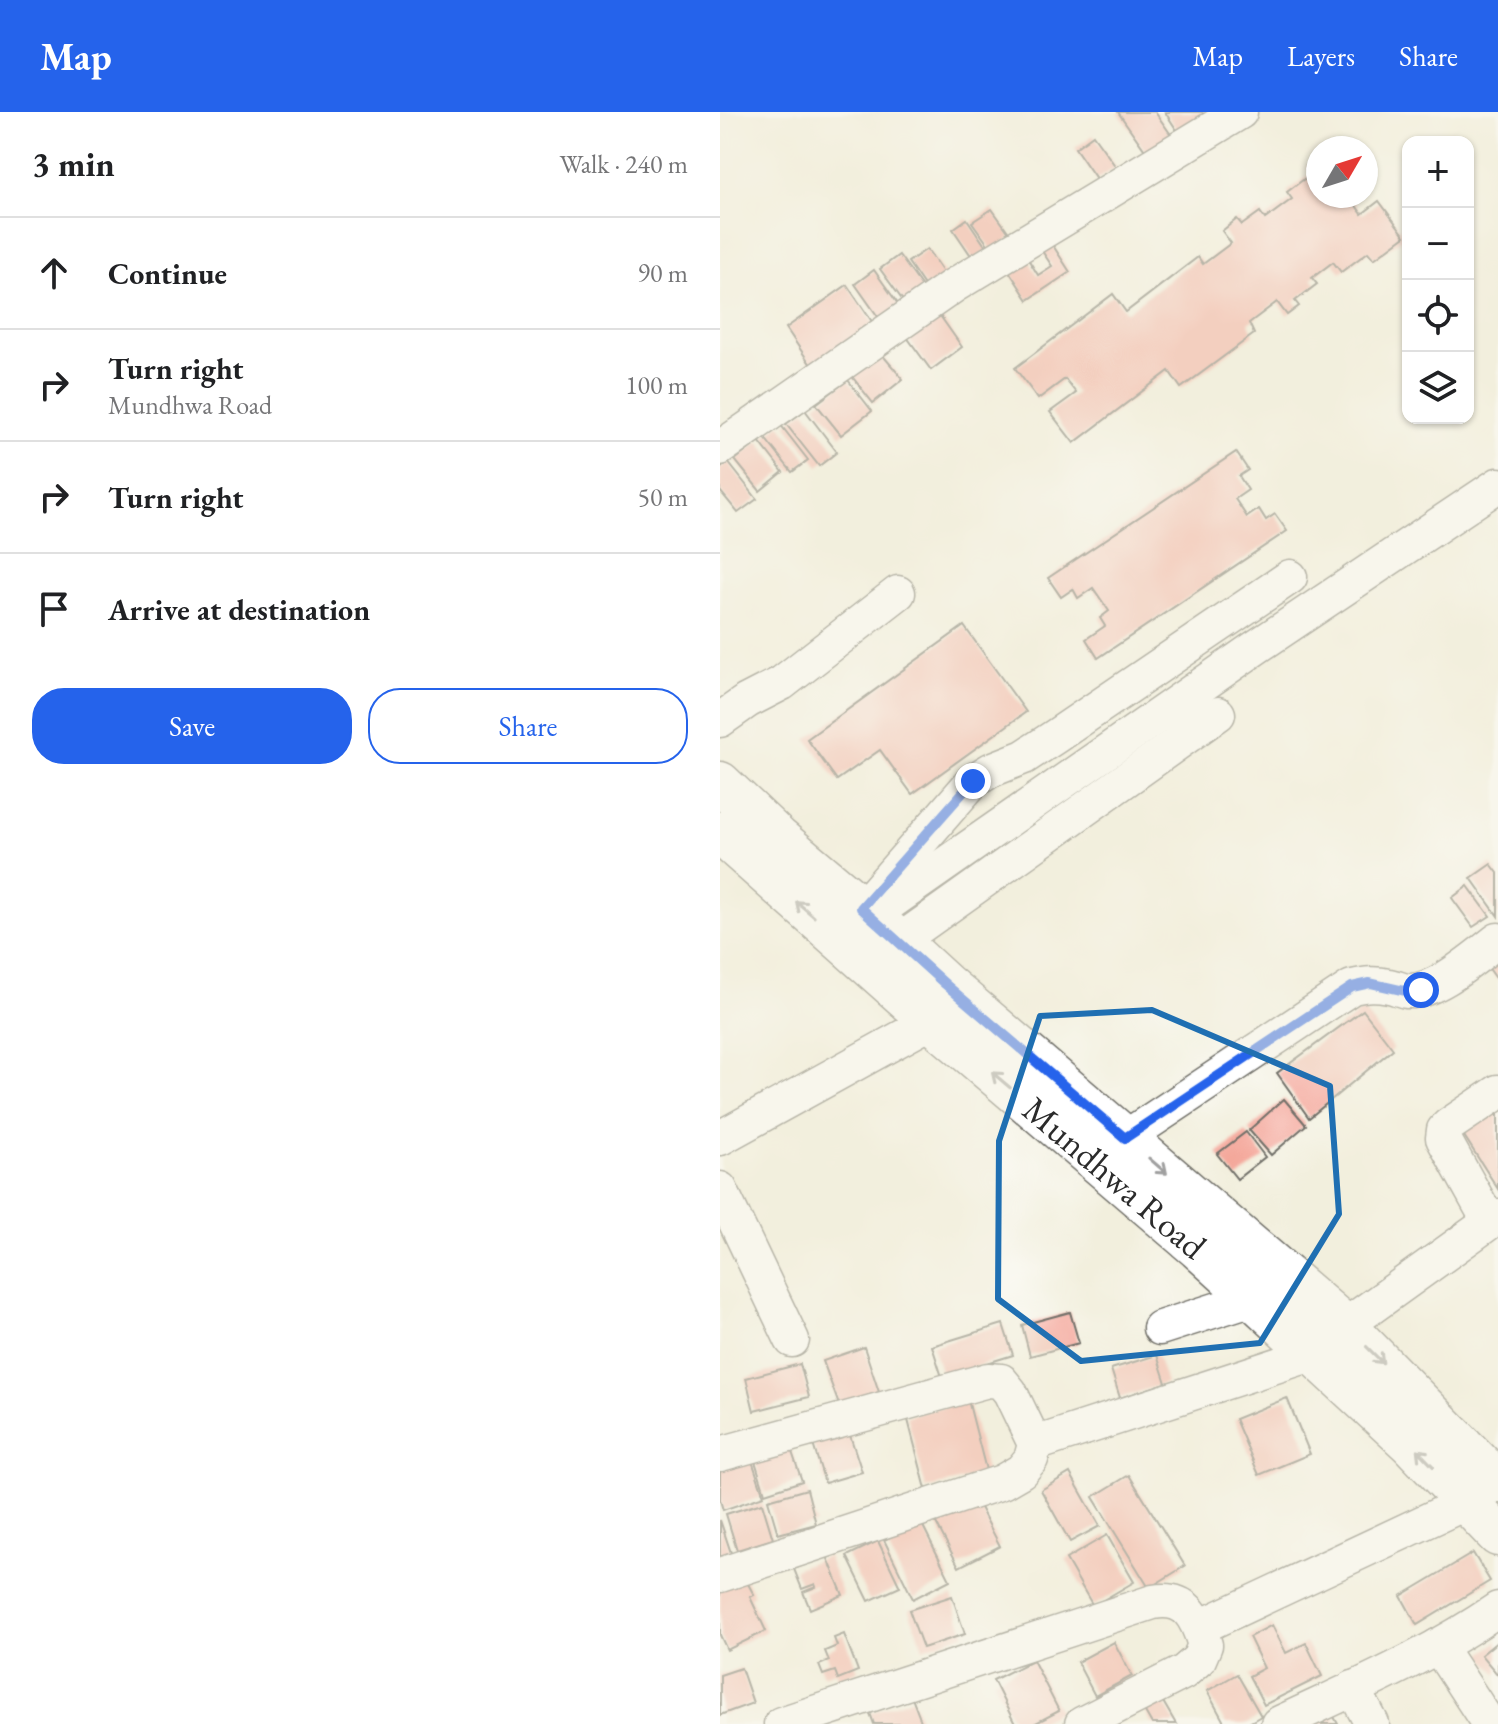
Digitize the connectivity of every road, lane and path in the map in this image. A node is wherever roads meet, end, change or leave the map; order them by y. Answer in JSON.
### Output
{"nodes":[{"id":1,"x":1240,"y":112,"type":"edge"},
{"id":2,"x":720,"y":448,"type":"edge"},
{"id":3,"x":1498,"y":485,"type":"edge"},
{"id":4,"x":1290,"y":577,"type":"dead end"},
{"id":5,"x":898,"y":593,"type":"dead end"},
{"id":6,"x":1218,"y":714,"type":"dead end"},
{"id":7,"x":720,"y":720,"type":"edge"},
{"id":8,"x":720,"y":783,"type":"edge"},
{"id":9,"x":720,"y":833,"type":"edge"},
{"id":10,"x":877,"y":922,"type":"junction"},
{"id":11,"x":1498,"y":940,"type":"edge"},
{"id":12,"x":932,"y":1021,"type":"junction"},
{"id":13,"x":1498,"y":1092,"type":"edge"},
{"id":14,"x":720,"y":1138,"type":"edge"},
{"id":15,"x":1110,"y":1149,"type":"junction"},
{"id":16,"x":720,"y":1189,"type":"edge"},
{"id":17,"x":1493,"y":1218,"type":"edge"},
{"id":18,"x":1212,"y":1236,"type":"junction"},
{"id":19,"x":1253,"y":1298,"type":"junction"},
{"id":20,"x":1345,"y":1326,"type":"junction"},
{"id":21,"x":1160,"y":1328,"type":"dead end"},
{"id":22,"x":792,"y":1340,"type":"dead end"},
{"id":23,"x":1312,"y":1354,"type":"junction"},
{"id":24,"x":1035,"y":1444,"type":"junction"},
{"id":25,"x":720,"y":1454,"type":"edge"},
{"id":26,"x":1482,"y":1492,"type":"edge"},
{"id":27,"x":1498,"y":1535,"type":"edge"},
{"id":28,"x":720,"y":1575,"type":"edge"},
{"id":29,"x":1498,"y":1609,"type":"edge"},
{"id":30,"x":1200,"y":1627,"type":"junction"},
{"id":31,"x":1438,"y":1646,"type":"junction"},
{"id":32,"x":1353,"y":1688,"type":"junction"},
{"id":33,"x":781,"y":1724,"type":"edge"},
{"id":34,"x":1082,"y":1724,"type":"edge"},
{"id":35,"x":1278,"y":1724,"type":"edge"},
{"id":36,"x":1372,"y":1724,"type":"edge"},
{"id":37,"x":1489,"y":1724,"type":"edge"}],
"edges":[{"from":1,"to":2,"type":"street"},
{"from":3,"to":10,"type":"street"},
{"from":4,"to":10,"type":"street"},
{"from":5,"to":7,"type":"street"},
{"from":6,"to":10,"type":"street"},
{"from":8,"to":10,"type":"main road","name":"Mundhwa Road"},
{"from":12,"to":9,"type":"main road","name":"Mundhwa Road","one_way":true},
{"from":10,"to":15,"type":"main road","name":"Mundhwa Road"},
{"from":11,"to":15,"type":"street"},
{"from":12,"to":14,"type":"street"},
{"from":15,"to":12,"type":"main road","name":"Mundhwa Road","one_way":true},
{"from":13,"to":17,"type":"street"},
{"from":15,"to":18,"type":"main road","name":"Mundhwa Road"},
{"from":16,"to":22,"type":"street"},
{"from":17,"to":20,"type":"street"},
{"from":18,"to":19,"type":"main road","name":"Mundhwa Road"},
{"from":18,"to":20,"type":"main road","name":"Mundhwa Road"},
{"from":19,"to":21,"type":"street"},
{"from":19,"to":23,"type":"main road","name":"Mundhwa Road"},
{"from":20,"to":23,"type":"street"},
{"from":20,"to":26,"type":"main road","name":"Mundhwa Road","one_way":true},
{"from":23,"to":24,"type":"street"},
{"from":26,"to":23,"type":"main road","name":"Mundhwa Road","one_way":true},
{"from":24,"to":25,"type":"street"},
{"from":24,"to":28,"type":"street"},
{"from":26,"to":27,"type":"main road","name":"Mundhwa Road"},
{"from":26,"to":30,"type":"street"},
{"from":29,"to":31,"type":"street"},
{"from":30,"to":33,"type":"street"},
{"from":30,"to":34,"type":"street"},
{"from":31,"to":32,"type":"street"},
{"from":31,"to":37,"type":"street"},
{"from":32,"to":35,"type":"street"},
{"from":32,"to":36,"type":"street"}]}
